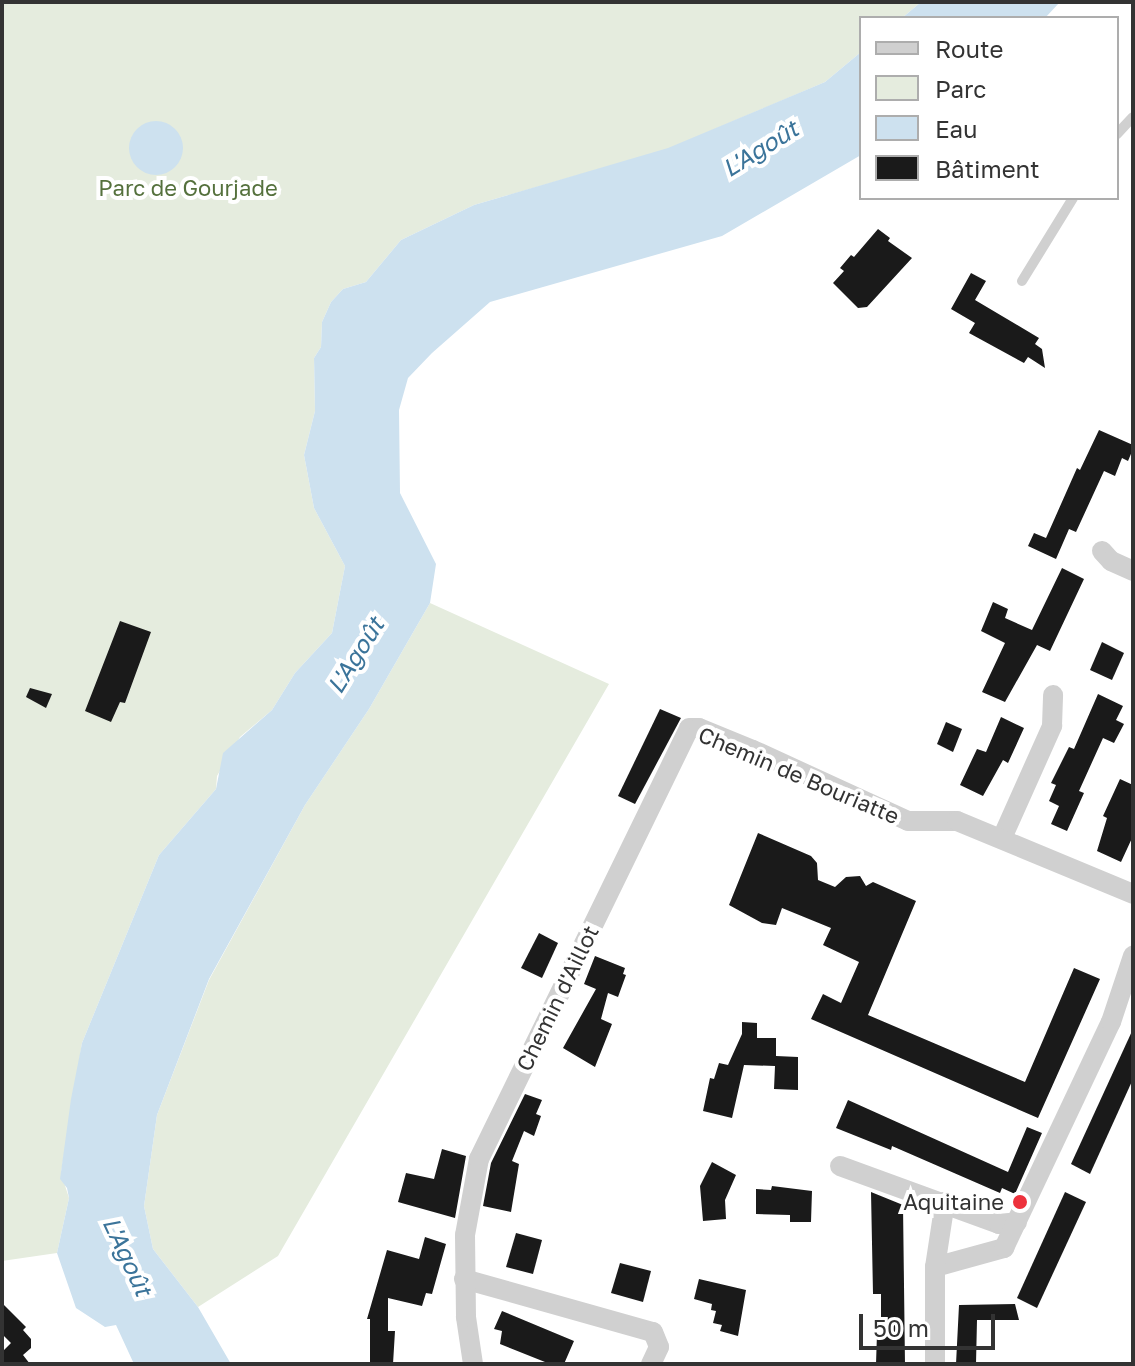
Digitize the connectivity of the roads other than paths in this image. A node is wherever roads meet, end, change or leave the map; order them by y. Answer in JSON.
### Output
{"nodes":[{"id":1,"x":1133,"y":117,"type":"edge"},
{"id":2,"x":1119,"y":132,"type":"edge"},
{"id":3,"x":1072,"y":200,"type":"edge"},
{"id":4,"x":1022,"y":281,"type":"dead end"},
{"id":5,"x":1102,"y":551,"type":"dead end"},
{"id":6,"x":1133,"y":571,"type":"edge"},
{"id":7,"x":1053,"y":695,"type":"dead end"},
{"id":8,"x":689,"y":728,"type":"joint"},
{"id":9,"x":1002,"y":838,"type":"junction"},
{"id":10,"x":1133,"y":894,"type":"edge"},
{"id":11,"x":1133,"y":956,"type":"edge"},
{"id":12,"x":1133,"y":997,"type":"edge"},
{"id":13,"x":1111,"y":1022,"type":"junction"},
{"id":14,"x":840,"y":1166,"type":"dead end"},
{"id":15,"x":945,"y":1202,"type":"junction"},
{"id":16,"x":1017,"y":1222,"type":"junction"},
{"id":17,"x":935,"y":1267,"type":"junction"},
{"id":18,"x":464,"y":1279,"type":"junction"},
{"id":19,"x":473,"y":1364,"type":"edge"},
{"id":20,"x":651,"y":1364,"type":"edge"},
{"id":21,"x":935,"y":1364,"type":"edge"}],
"edges":[{"from":1,"to":2,"type":"lane"},
{"from":3,"to":4,"type":"lane"},
{"from":5,"to":6,"type":"street"},
{"from":7,"to":9,"type":"street"},
{"from":8,"to":9,"type":"street","name":"Chemin de Bouriatte"},
{"from":8,"to":18,"type":"street","name":"Chemin d'Aillot"},
{"from":9,"to":10,"type":"street","name":"Chemin de Bouriatte"},
{"from":11,"to":13,"type":"street"},
{"from":12,"to":13,"type":"street"},
{"from":13,"to":16,"type":"street"},
{"from":14,"to":15,"type":"street"},
{"from":15,"to":16,"type":"street"},
{"from":15,"to":17,"type":"street"},
{"from":16,"to":17,"type":"street"},
{"from":17,"to":21,"type":"street"},
{"from":18,"to":19,"type":"street","name":"Chemin d'Aillot"},
{"from":18,"to":20,"type":"street"}]}
